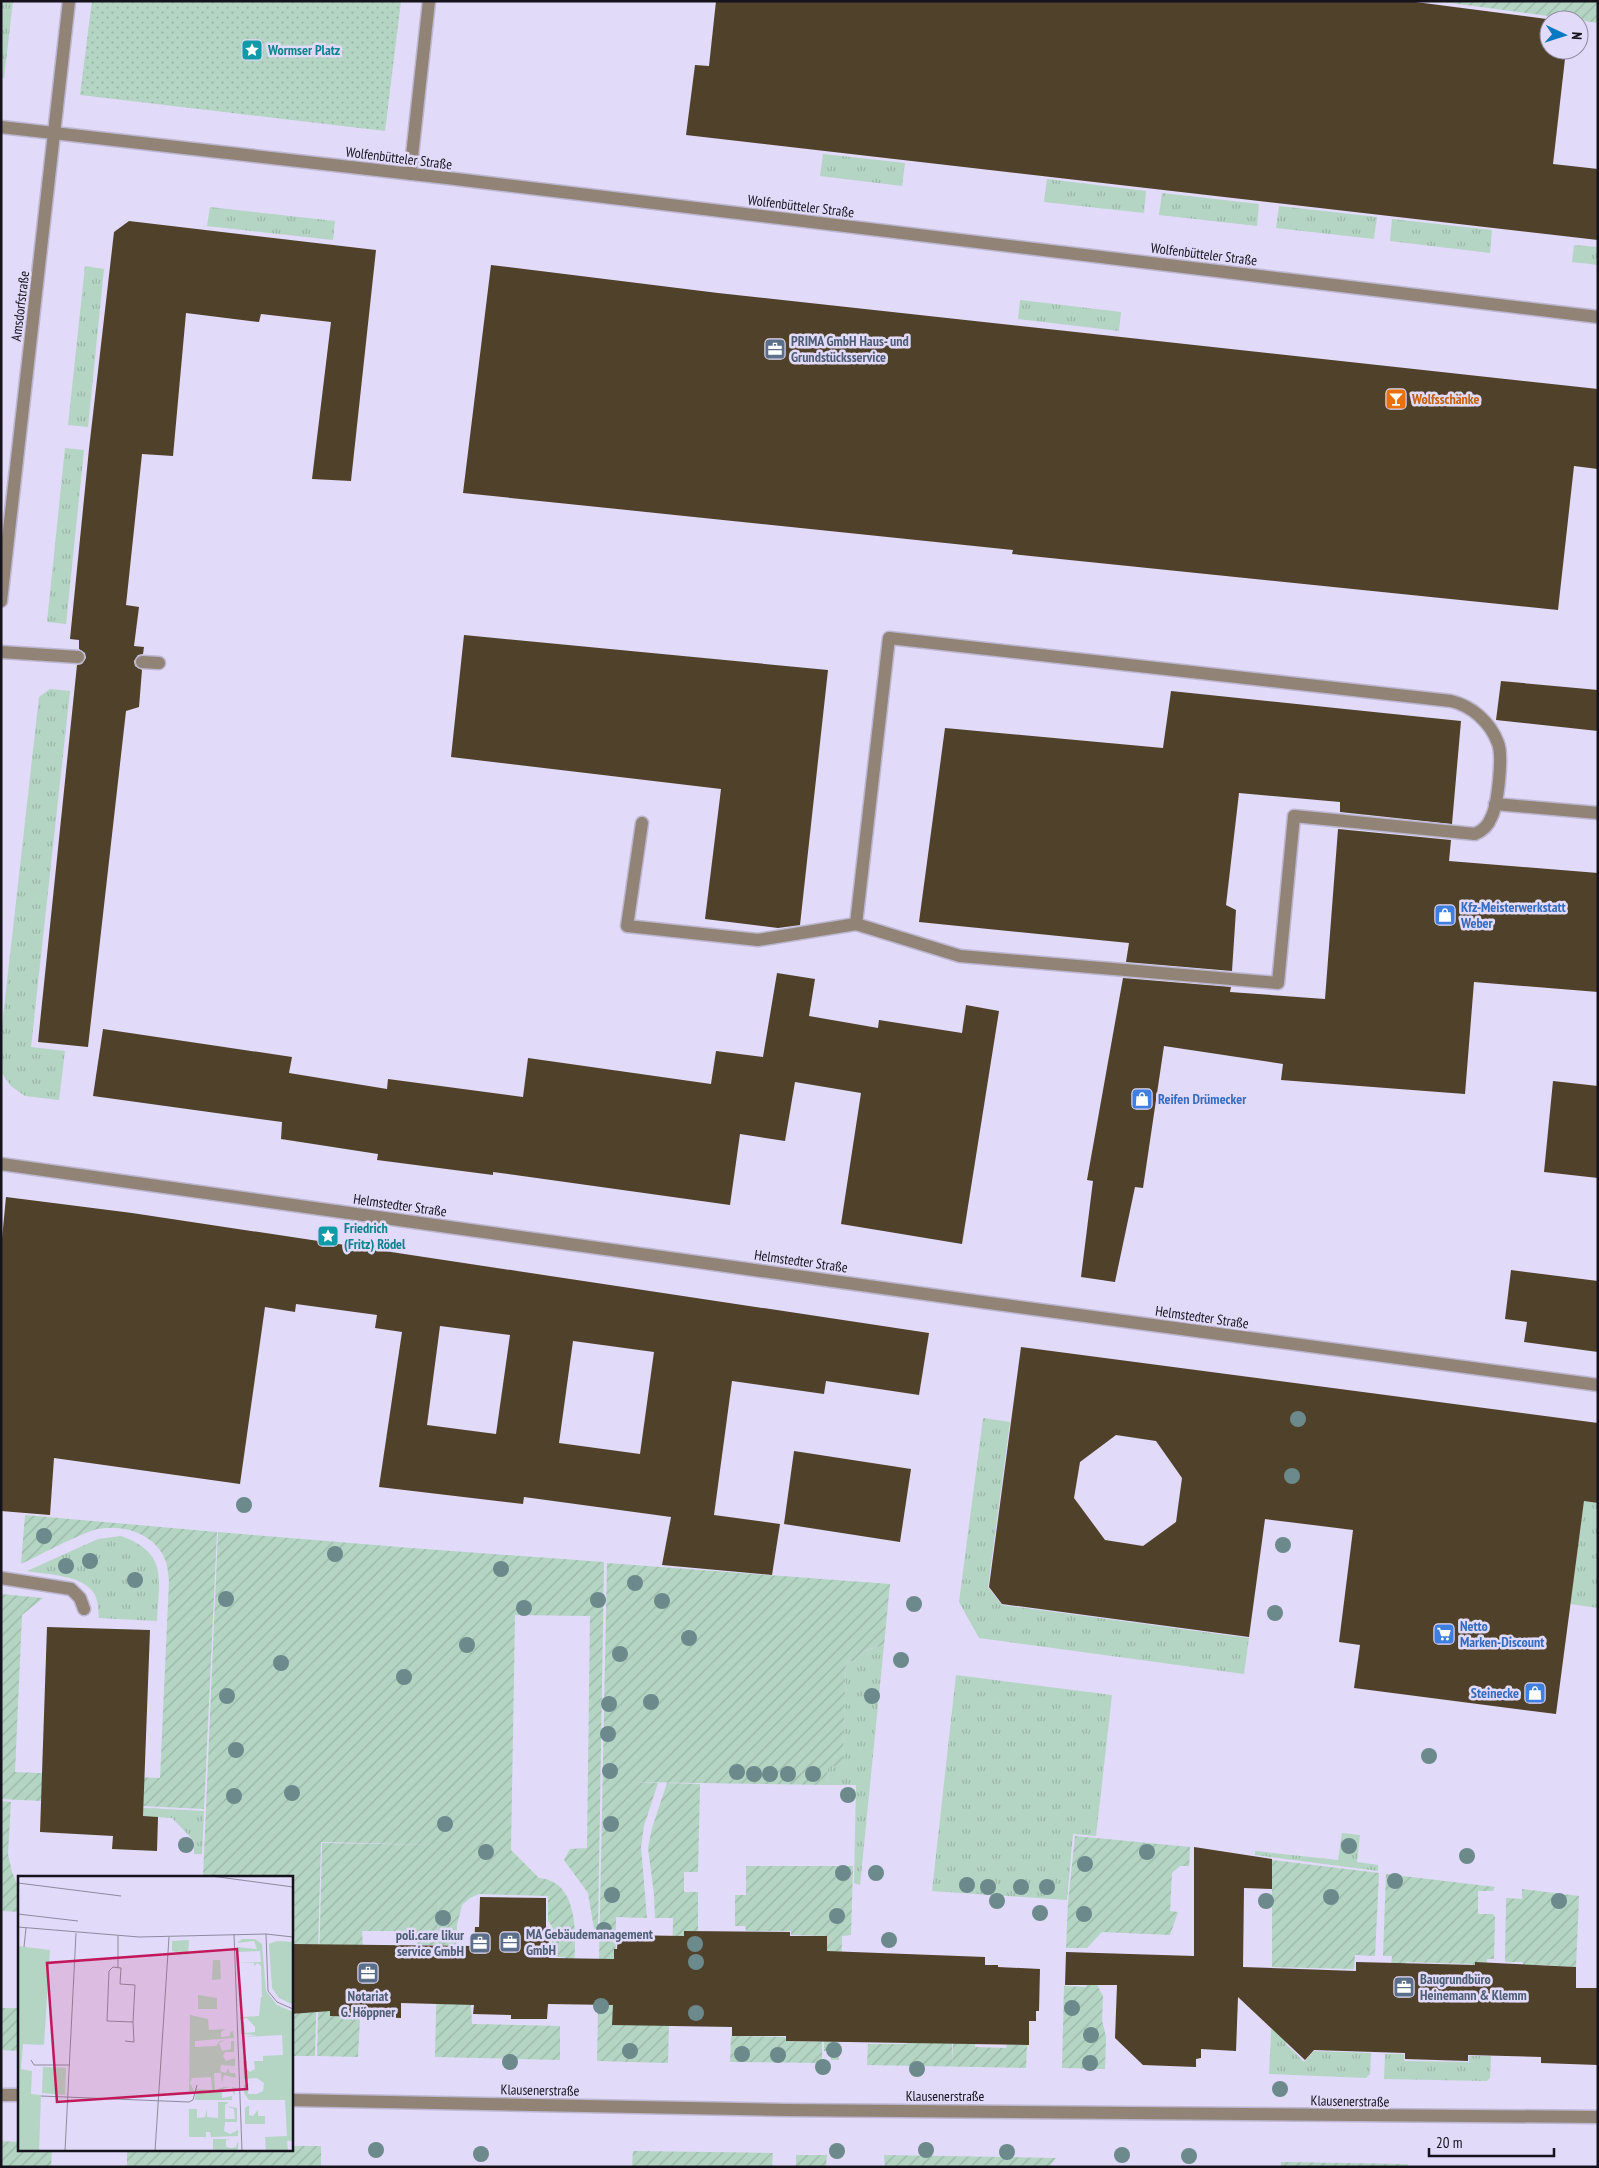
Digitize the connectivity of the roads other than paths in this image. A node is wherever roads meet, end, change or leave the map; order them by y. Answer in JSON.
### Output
{"nodes":[{"id":1,"x":69,"y":1,"type":"edge"},
{"id":2,"x":428,"y":1,"type":"edge"},
{"id":3,"x":1,"y":127,"type":"edge"},
{"id":4,"x":55,"y":134,"type":"junction"},
{"id":5,"x":410,"y":174,"type":"junction"},
{"id":6,"x":1598,"y":317,"type":"edge"},
{"id":7,"x":1,"y":602,"type":"edge"},
{"id":8,"x":1,"y":652,"type":"edge"},
{"id":9,"x":78,"y":657,"type":"dead end"},
{"id":10,"x":142,"y":662,"type":"dead end"},
{"id":11,"x":159,"y":663,"type":"dead end"},
{"id":12,"x":1495,"y":804,"type":"junction"},
{"id":13,"x":1598,"y":813,"type":"edge"},
{"id":14,"x":642,"y":823,"type":"dead end"},
{"id":15,"x":856,"y":924,"type":"junction"},
{"id":16,"x":1,"y":1164,"type":"edge"},
{"id":17,"x":1598,"y":1385,"type":"edge"},
{"id":18,"x":1,"y":1578,"type":"edge"},
{"id":19,"x":84,"y":1609,"type":"dead end"},
{"id":20,"x":1,"y":2095,"type":"edge"},
{"id":21,"x":18,"y":2095,"type":"edge"},
{"id":22,"x":292,"y":2100,"type":"edge"},
{"id":23,"x":1598,"y":2117,"type":"edge"}],
"edges":[{"from":1,"to":4,"type":"street"},
{"from":2,"to":5,"type":"street"},
{"from":3,"to":4,"type":"street","name":"Wolfenbütteler Straße"},
{"from":4,"to":5,"type":"street","name":"Wolfenbütteler Straße"},
{"from":4,"to":7,"type":"street","name":"Amsdorfstraße"},
{"from":5,"to":6,"type":"street","name":"Wolfenbütteler Straße"},
{"from":8,"to":9,"type":"street"},
{"from":10,"to":11,"type":"street"},
{"from":12,"to":13,"type":"street"},
{"from":12,"to":15,"type":"street"},
{"from":12,"to":15,"type":"street"},
{"from":14,"to":15,"type":"street"},
{"from":16,"to":17,"type":"street","name":"Helmstedter Straße"},
{"from":18,"to":19,"type":"street"},
{"from":20,"to":21,"type":"street"},
{"from":22,"to":23,"type":"street","name":"Klausenerstraße"}]}
